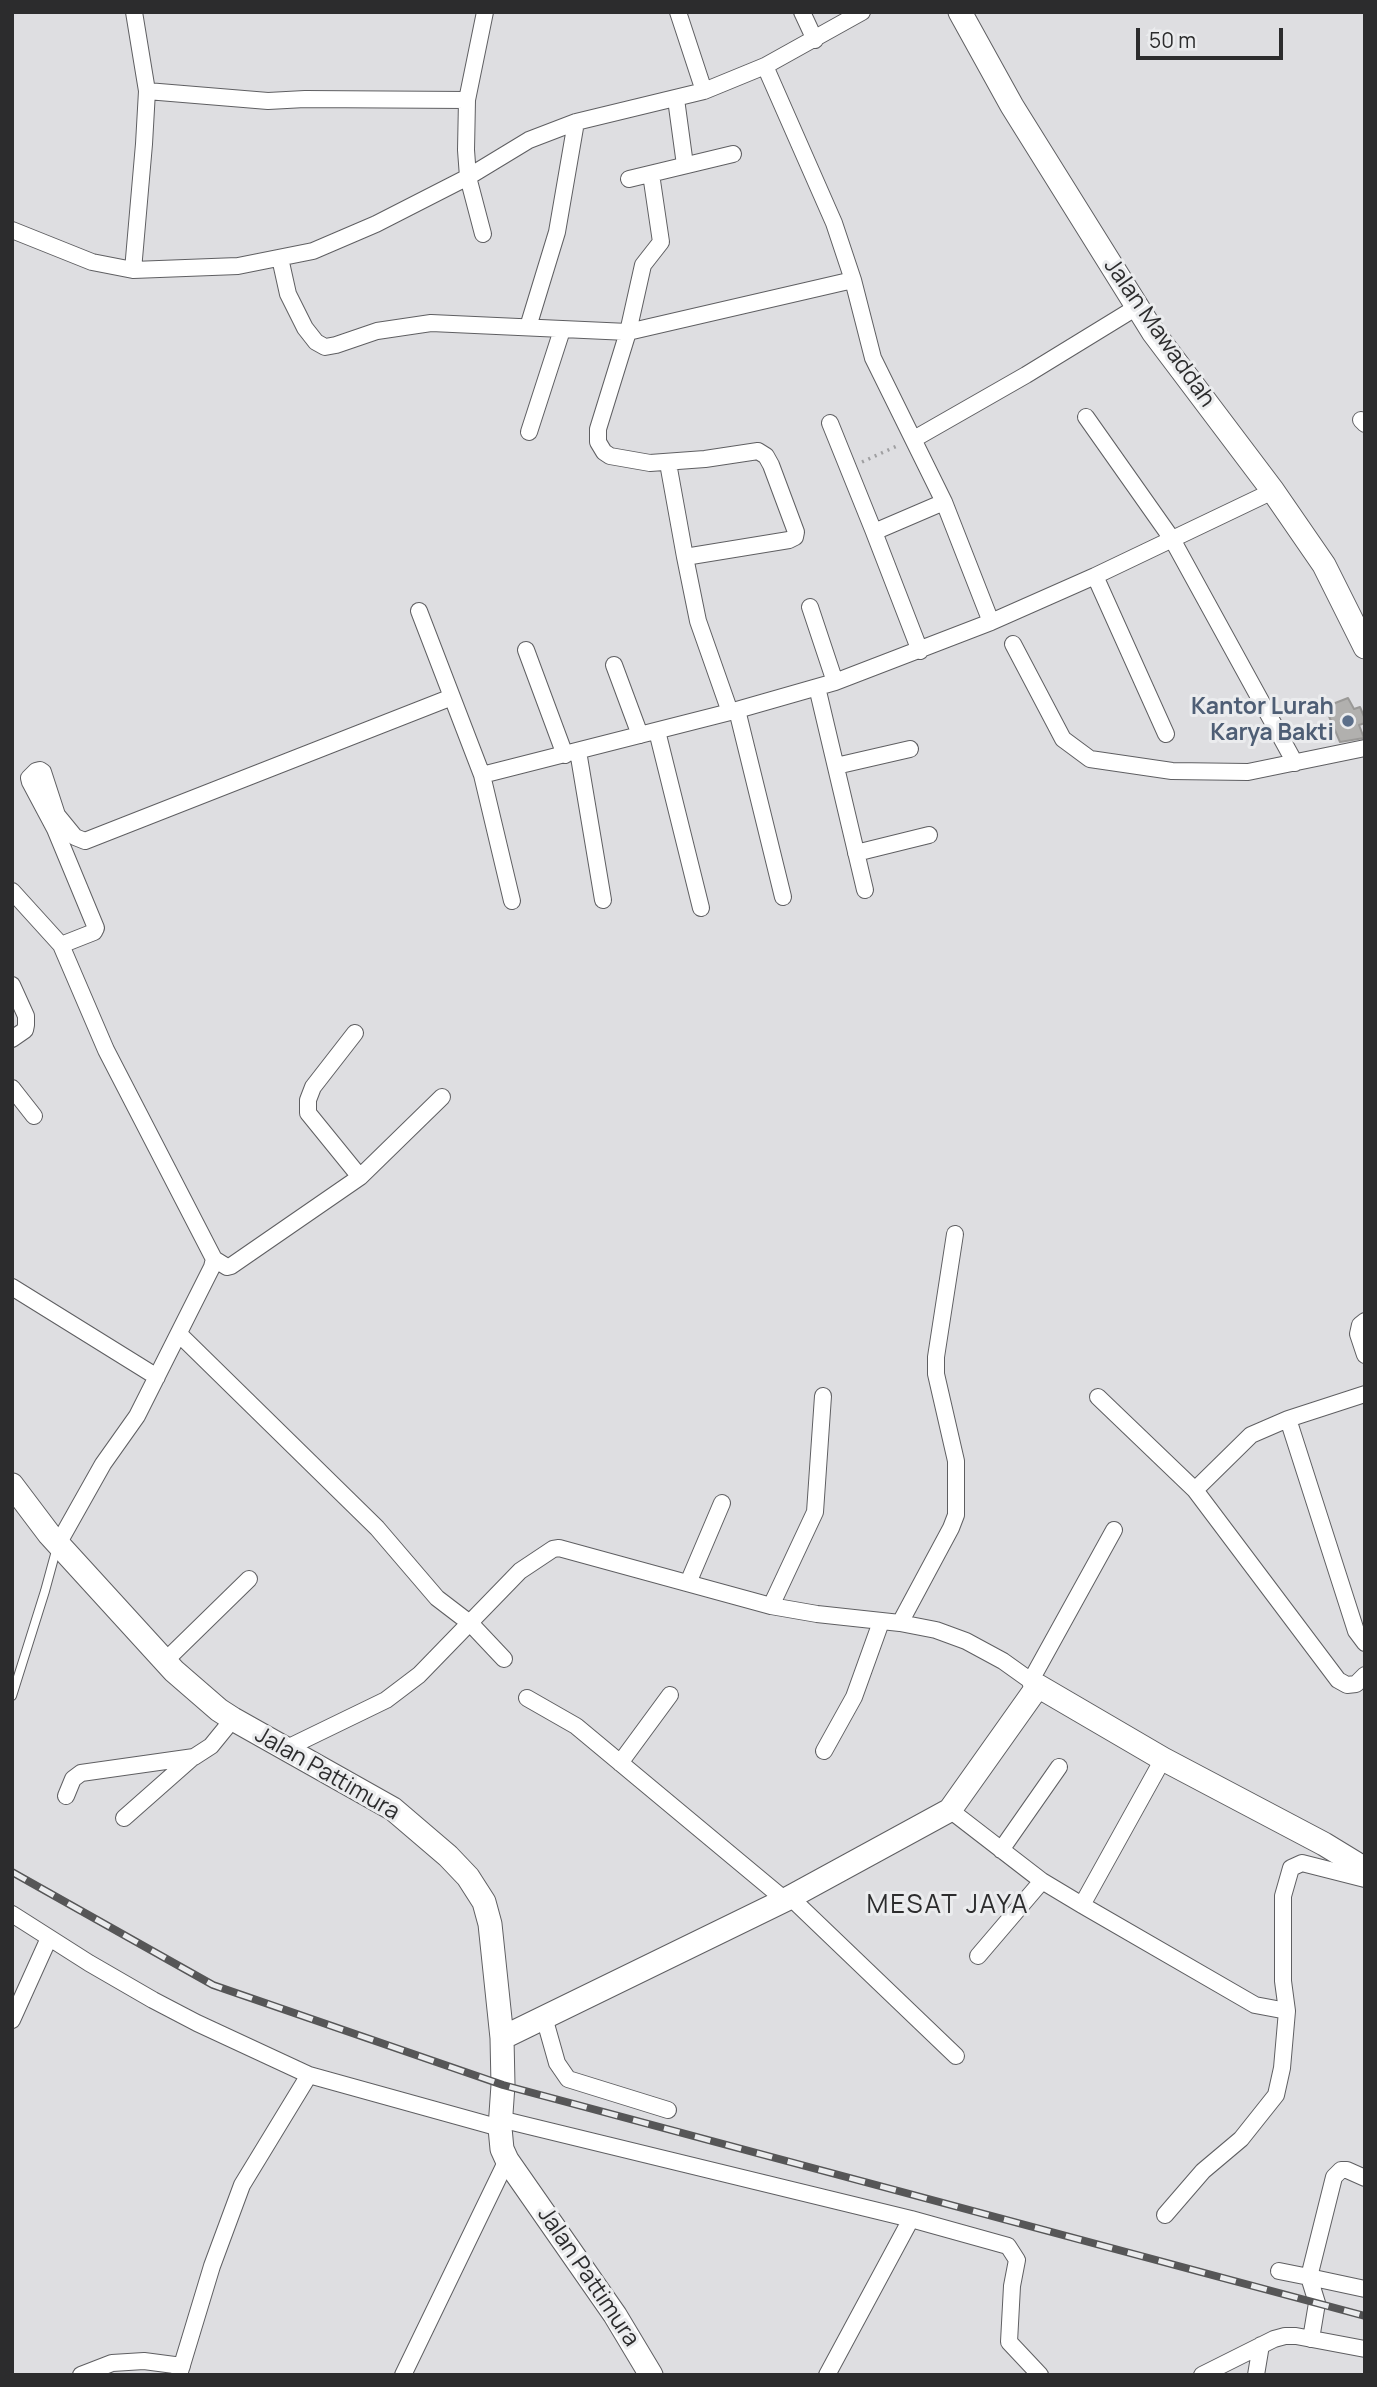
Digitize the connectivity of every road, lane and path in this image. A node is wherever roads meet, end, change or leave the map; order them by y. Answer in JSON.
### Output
{"nodes":[{"id":1,"x":134,"y":12,"type":"edge"},
{"id":2,"x":485,"y":12,"type":"edge"},
{"id":3,"x":678,"y":12,"type":"edge"},
{"id":4,"x":802,"y":12,"type":"edge"},
{"id":5,"x":862,"y":12,"type":"edge"},
{"id":6,"x":960,"y":12,"type":"edge"},
{"id":7,"x":815,"y":40,"type":"junction"},
{"id":8,"x":765,"y":66,"type":"junction"},
{"id":9,"x":147,"y":91,"type":"junction"},
{"id":10,"x":704,"y":91,"type":"junction"},
{"id":11,"x":677,"y":99,"type":"junction"},
{"id":12,"x":467,"y":100,"type":"junction"},
{"id":13,"x":576,"y":122,"type":"junction"},
{"id":14,"x":733,"y":154,"type":"dead end"},
{"id":15,"x":685,"y":165,"type":"junction"},
{"id":16,"x":651,"y":174,"type":"junction"},
{"id":17,"x":468,"y":177,"type":"junction"},
{"id":18,"x":629,"y":179,"type":"dead end"},
{"id":19,"x":12,"y":230,"type":"edge"},
{"id":20,"x":483,"y":234,"type":"dead end"},
{"id":21,"x":279,"y":258,"type":"junction"},
{"id":22,"x":133,"y":270,"type":"junction"},
{"id":23,"x":853,"y":280,"type":"junction"},
{"id":24,"x":1137,"y":307,"type":"junction"},
{"id":25,"x":528,"y":327,"type":"junction"},
{"id":26,"x":562,"y":330,"type":"junction"},
{"id":27,"x":628,"y":332,"type":"junction"},
{"id":28,"x":1086,"y":417,"type":"dead end"},
{"id":29,"x":830,"y":423,"type":"dead end"},
{"id":30,"x":529,"y":432,"type":"dead end"},
{"id":31,"x":914,"y":439,"type":"junction"},
{"id":32,"x":668,"y":463,"type":"junction"},
{"id":33,"x":848,"y":468,"type":"junction"},
{"id":34,"x":1273,"y":491,"type":"junction"},
{"id":35,"x":944,"y":502,"type":"junction"},
{"id":36,"x":874,"y":532,"type":"junction"},
{"id":37,"x":1172,"y":539,"type":"junction"},
{"id":38,"x":685,"y":557,"type":"junction"},
{"id":39,"x":1096,"y":576,"type":"junction"},
{"id":40,"x":810,"y":607,"type":"dead end"},
{"id":41,"x":419,"y":611,"type":"dead end"},
{"id":42,"x":991,"y":622,"type":"junction"},
{"id":43,"x":1013,"y":643,"type":"dead end"},
{"id":44,"x":1365,"y":647,"type":"edge"},
{"id":45,"x":526,"y":650,"type":"dead end"},
{"id":46,"x":920,"y":650,"type":"junction"},
{"id":47,"x":614,"y":665,"type":"dead end"},
{"id":48,"x":835,"y":682,"type":"junction"},
{"id":49,"x":817,"y":687,"type":"junction"},
{"id":50,"x":452,"y":697,"type":"junction"},
{"id":51,"x":733,"y":711,"type":"junction"},
{"id":52,"x":657,"y":731,"type":"junction"},
{"id":53,"x":1166,"y":734,"type":"dead end"},
{"id":54,"x":640,"y":735,"type":"junction"},
{"id":55,"x":1365,"y":748,"type":"edge"},
{"id":56,"x":910,"y":749,"type":"dead end"},
{"id":57,"x":572,"y":753,"type":"junction"},
{"id":58,"x":1295,"y":762,"type":"junction"},
{"id":59,"x":836,"y":766,"type":"junction"},
{"id":60,"x":482,"y":775,"type":"junction"},
{"id":61,"x":929,"y":835,"type":"dead end"},
{"id":62,"x":856,"y":853,"type":"junction"},
{"id":63,"x":865,"y":890,"type":"dead end"},
{"id":64,"x":12,"y":891,"type":"edge"},
{"id":65,"x":783,"y":897,"type":"dead end"},
{"id":66,"x":603,"y":900,"type":"dead end"},
{"id":67,"x":512,"y":901,"type":"dead end"},
{"id":68,"x":701,"y":908,"type":"dead end"},
{"id":69,"x":61,"y":945,"type":"junction"},
{"id":70,"x":12,"y":985,"type":"edge"},
{"id":71,"x":355,"y":1033,"type":"dead end"},
{"id":72,"x":12,"y":1039,"type":"edge"},
{"id":73,"x":12,"y":1088,"type":"edge"},
{"id":74,"x":442,"y":1097,"type":"dead end"},
{"id":75,"x":34,"y":1116,"type":"dead end"},
{"id":76,"x":360,"y":1177,"type":"junction"},
{"id":77,"x":955,"y":1234,"type":"dead end"},
{"id":78,"x":214,"y":1258,"type":"junction"},
{"id":79,"x":12,"y":1287,"type":"edge"},
{"id":80,"x":1365,"y":1321,"type":"edge"},
{"id":81,"x":179,"y":1334,"type":"junction"},
{"id":82,"x":1365,"y":1355,"type":"edge"},
{"id":83,"x":157,"y":1377,"type":"junction"},
{"id":84,"x":1365,"y":1394,"type":"edge"},
{"id":85,"x":823,"y":1396,"type":"dead end"},
{"id":86,"x":1098,"y":1397,"type":"dead end"},
{"id":87,"x":1288,"y":1419,"type":"junction"},
{"id":88,"x":14,"y":1490,"type":"edge"},
{"id":89,"x":1195,"y":1490,"type":"junction"},
{"id":90,"x":722,"y":1503,"type":"dead end"},
{"id":91,"x":1114,"y":1530,"type":"dead end"},
{"id":92,"x":58,"y":1544,"type":"junction"},
{"id":93,"x":249,"y":1579,"type":"dead end"},
{"id":94,"x":688,"y":1583,"type":"junction"},
{"id":95,"x":771,"y":1606,"type":"junction"},
{"id":96,"x":881,"y":1622,"type":"junction"},
{"id":97,"x":900,"y":1623,"type":"junction"},
{"id":98,"x":471,"y":1624,"type":"junction"},
{"id":99,"x":1365,"y":1643,"type":"edge"},
{"id":100,"x":504,"y":1659,"type":"dead end"},
{"id":101,"x":164,"y":1662,"type":"junction"},
{"id":102,"x":1365,"y":1675,"type":"edge"},
{"id":103,"x":1034,"y":1684,"type":"junction"},
{"id":104,"x":670,"y":1695,"type":"dead end"},
{"id":105,"x":12,"y":1696,"type":"edge"},
{"id":106,"x":527,"y":1698,"type":"dead end"},
{"id":107,"x":233,"y":1719,"type":"junction"},
{"id":108,"x":285,"y":1749,"type":"junction"},
{"id":109,"x":824,"y":1751,"type":"dead end"},
{"id":110,"x":194,"y":1757,"type":"junction"},
{"id":111,"x":1163,"y":1759,"type":"junction"},
{"id":112,"x":620,"y":1763,"type":"junction"},
{"id":113,"x":1059,"y":1767,"type":"dead end"},
{"id":114,"x":66,"y":1796,"type":"dead end"},
{"id":115,"x":950,"y":1810,"type":"junction"},
{"id":116,"x":124,"y":1818,"type":"dead end"},
{"id":117,"x":1001,"y":1850,"type":"junction"},
{"id":118,"x":1365,"y":1869,"type":"edge"},
{"id":119,"x":1365,"y":1879,"type":"edge"},
{"id":120,"x":1042,"y":1881,"type":"junction"},
{"id":121,"x":787,"y":1898,"type":"junction"},
{"id":122,"x":1082,"y":1905,"type":"junction"},
{"id":123,"x":12,"y":1914,"type":"edge"},
{"id":124,"x":49,"y":1938,"type":"junction"},
{"id":125,"x":978,"y":1956,"type":"dead end"},
{"id":126,"x":1282,"y":2010,"type":"junction"},
{"id":127,"x":544,"y":2017,"type":"junction"},
{"id":128,"x":12,"y":2020,"type":"edge"},
{"id":129,"x":502,"y":2038,"type":"junction"},
{"id":130,"x":956,"y":2056,"type":"dead end"},
{"id":131,"x":309,"y":2075,"type":"junction"},
{"id":132,"x":668,"y":2110,"type":"dead end"},
{"id":133,"x":500,"y":2123,"type":"junction"},
{"id":134,"x":507,"y":2160,"type":"junction"},
{"id":135,"x":1365,"y":2178,"type":"edge"},
{"id":136,"x":1165,"y":2215,"type":"dead end"},
{"id":137,"x":911,"y":2219,"type":"junction"},
{"id":138,"x":1279,"y":2271,"type":"dead end"},
{"id":139,"x":1310,"y":2277,"type":"junction"},
{"id":140,"x":1365,"y":2289,"type":"edge"},
{"id":141,"x":1311,"y":2339,"type":"junction"},
{"id":142,"x":1261,"y":2345,"type":"junction"},
{"id":143,"x":1365,"y":2349,"type":"edge"},
{"id":144,"x":180,"y":2370,"type":"edge"},
{"id":145,"x":1037,"y":2371,"type":"edge"},
{"id":146,"x":81,"y":2375,"type":"edge"},
{"id":147,"x":403,"y":2375,"type":"edge"},
{"id":148,"x":651,"y":2375,"type":"edge"},
{"id":149,"x":827,"y":2375,"type":"edge"},
{"id":150,"x":1202,"y":2375,"type":"edge"},
{"id":151,"x":1256,"y":2375,"type":"edge"}],
"edges":[{"from":1,"to":9,"type":"street"},
{"from":2,"to":12,"type":"street"},
{"from":3,"to":10,"type":"street"},
{"from":4,"to":7,"type":"street"},
{"from":5,"to":7,"type":"street"},
{"from":6,"to":24,"type":"street","name":"Jalan Mawaddah"},
{"from":7,"to":8,"type":"street"},
{"from":8,"to":10,"type":"street"},
{"from":8,"to":23,"type":"street"},
{"from":9,"to":12,"type":"street"},
{"from":9,"to":22,"type":"street"},
{"from":10,"to":11,"type":"street"},
{"from":11,"to":13,"type":"street"},
{"from":11,"to":15,"type":"street"},
{"from":12,"to":17,"type":"street"},
{"from":13,"to":17,"type":"street"},
{"from":13,"to":25,"type":"street"},
{"from":14,"to":15,"type":"street"},
{"from":15,"to":16,"type":"street"},
{"from":16,"to":18,"type":"street"},
{"from":16,"to":27,"type":"street"},
{"from":17,"to":20,"type":"street"},
{"from":17,"to":21,"type":"street"},
{"from":19,"to":22,"type":"street"},
{"from":21,"to":22,"type":"street"},
{"from":21,"to":25,"type":"street"},
{"from":23,"to":27,"type":"street"},
{"from":23,"to":31,"type":"street"},
{"from":24,"to":31,"type":"street"},
{"from":24,"to":34,"type":"street","name":"Jalan Mawaddah"},
{"from":25,"to":26,"type":"street"},
{"from":26,"to":27,"type":"street"},
{"from":26,"to":30,"type":"street"},
{"from":27,"to":32,"type":"street"},
{"from":28,"to":37,"type":"street"},
{"from":29,"to":33,"type":"street"},
{"from":31,"to":33,"type":"path"},
{"from":31,"to":35,"type":"street"},
{"from":32,"to":38,"type":"street"},
{"from":32,"to":38,"type":"street"},
{"from":33,"to":36,"type":"street"},
{"from":34,"to":37,"type":"street"},
{"from":34,"to":44,"type":"street","name":"Jalan Mawaddah"},
{"from":35,"to":36,"type":"street"},
{"from":35,"to":42,"type":"street"},
{"from":36,"to":46,"type":"street"},
{"from":37,"to":39,"type":"street"},
{"from":37,"to":58,"type":"street"},
{"from":38,"to":51,"type":"street"},
{"from":39,"to":42,"type":"street"},
{"from":39,"to":53,"type":"street"},
{"from":40,"to":48,"type":"street"},
{"from":41,"to":50,"type":"street"},
{"from":42,"to":46,"type":"street"},
{"from":43,"to":58,"type":"street"},
{"from":45,"to":57,"type":"street"},
{"from":46,"to":48,"type":"street"},
{"from":47,"to":54,"type":"street"},
{"from":48,"to":49,"type":"street"},
{"from":49,"to":51,"type":"street"},
{"from":49,"to":59,"type":"street"},
{"from":50,"to":60,"type":"street"},
{"from":50,"to":69,"type":"street"},
{"from":51,"to":52,"type":"street"},
{"from":51,"to":65,"type":"street"},
{"from":52,"to":54,"type":"street"},
{"from":52,"to":68,"type":"street"},
{"from":54,"to":57,"type":"street"},
{"from":55,"to":58,"type":"street"},
{"from":56,"to":59,"type":"street"},
{"from":57,"to":60,"type":"street"},
{"from":57,"to":66,"type":"street"},
{"from":59,"to":62,"type":"street"},
{"from":60,"to":67,"type":"street"},
{"from":61,"to":62,"type":"street"},
{"from":62,"to":63,"type":"street"},
{"from":64,"to":69,"type":"street"},
{"from":69,"to":78,"type":"street"},
{"from":70,"to":72,"type":"street"},
{"from":71,"to":76,"type":"street"},
{"from":73,"to":75,"type":"street"},
{"from":74,"to":76,"type":"street"},
{"from":76,"to":78,"type":"street"},
{"from":77,"to":97,"type":"street"},
{"from":78,"to":81,"type":"street"},
{"from":79,"to":83,"type":"street"},
{"from":80,"to":82,"type":"street"},
{"from":81,"to":83,"type":"street"},
{"from":81,"to":98,"type":"street"},
{"from":83,"to":92,"type":"street"},
{"from":84,"to":87,"type":"street"},
{"from":85,"to":95,"type":"street"},
{"from":86,"to":89,"type":"street"},
{"from":87,"to":89,"type":"street"},
{"from":87,"to":99,"type":"street"},
{"from":88,"to":92,"type":"street","name":"Jalan Pattimura"},
{"from":89,"to":102,"type":"street"},
{"from":90,"to":94,"type":"street"},
{"from":91,"to":103,"type":"street"},
{"from":92,"to":101,"type":"street","name":"Jalan Pattimura"},
{"from":92,"to":105,"type":"lane"},
{"from":93,"to":101,"type":"street"},
{"from":94,"to":95,"type":"street"},
{"from":94,"to":98,"type":"street"},
{"from":95,"to":96,"type":"street"},
{"from":96,"to":97,"type":"street"},
{"from":96,"to":109,"type":"street"},
{"from":97,"to":103,"type":"street"},
{"from":98,"to":100,"type":"street"},
{"from":98,"to":108,"type":"street"},
{"from":101,"to":107,"type":"street","name":"Jalan Pattimura"},
{"from":103,"to":111,"type":"street"},
{"from":103,"to":115,"type":"street"},
{"from":104,"to":112,"type":"street"},
{"from":106,"to":112,"type":"street"},
{"from":107,"to":108,"type":"street","name":"Jalan Pattimura"},
{"from":107,"to":110,"type":"street"},
{"from":108,"to":129,"type":"street","name":"Jalan Pattimura"},
{"from":110,"to":114,"type":"street"},
{"from":110,"to":116,"type":"street"},
{"from":111,"to":118,"type":"street"},
{"from":111,"to":122,"type":"street"},
{"from":112,"to":121,"type":"street"},
{"from":113,"to":117,"type":"street"},
{"from":115,"to":117,"type":"street"},
{"from":115,"to":121,"type":"street"},
{"from":117,"to":120,"type":"street"},
{"from":119,"to":126,"type":"street"},
{"from":120,"to":122,"type":"street"},
{"from":120,"to":125,"type":"street"},
{"from":121,"to":127,"type":"street"},
{"from":121,"to":130,"type":"street"},
{"from":122,"to":126,"type":"street"},
{"from":123,"to":124,"type":"street"},
{"from":124,"to":128,"type":"street"},
{"from":124,"to":131,"type":"street"},
{"from":126,"to":136,"type":"street"},
{"from":127,"to":129,"type":"street"},
{"from":127,"to":132,"type":"street"},
{"from":129,"to":133,"type":"street","name":"Jalan Pattimura"},
{"from":131,"to":133,"type":"street"},
{"from":131,"to":144,"type":"street"},
{"from":133,"to":134,"type":"street","name":"Jalan Pattimura"},
{"from":133,"to":137,"type":"street"},
{"from":134,"to":147,"type":"street"},
{"from":134,"to":148,"type":"street","name":"Jalan Pattimura"},
{"from":135,"to":139,"type":"street"},
{"from":137,"to":145,"type":"street"},
{"from":137,"to":149,"type":"street"},
{"from":138,"to":139,"type":"street"},
{"from":139,"to":140,"type":"street"},
{"from":139,"to":141,"type":"street"},
{"from":141,"to":142,"type":"street"},
{"from":141,"to":143,"type":"street"},
{"from":142,"to":150,"type":"street"},
{"from":142,"to":151,"type":"street"},
{"from":144,"to":146,"type":"street"}]}
